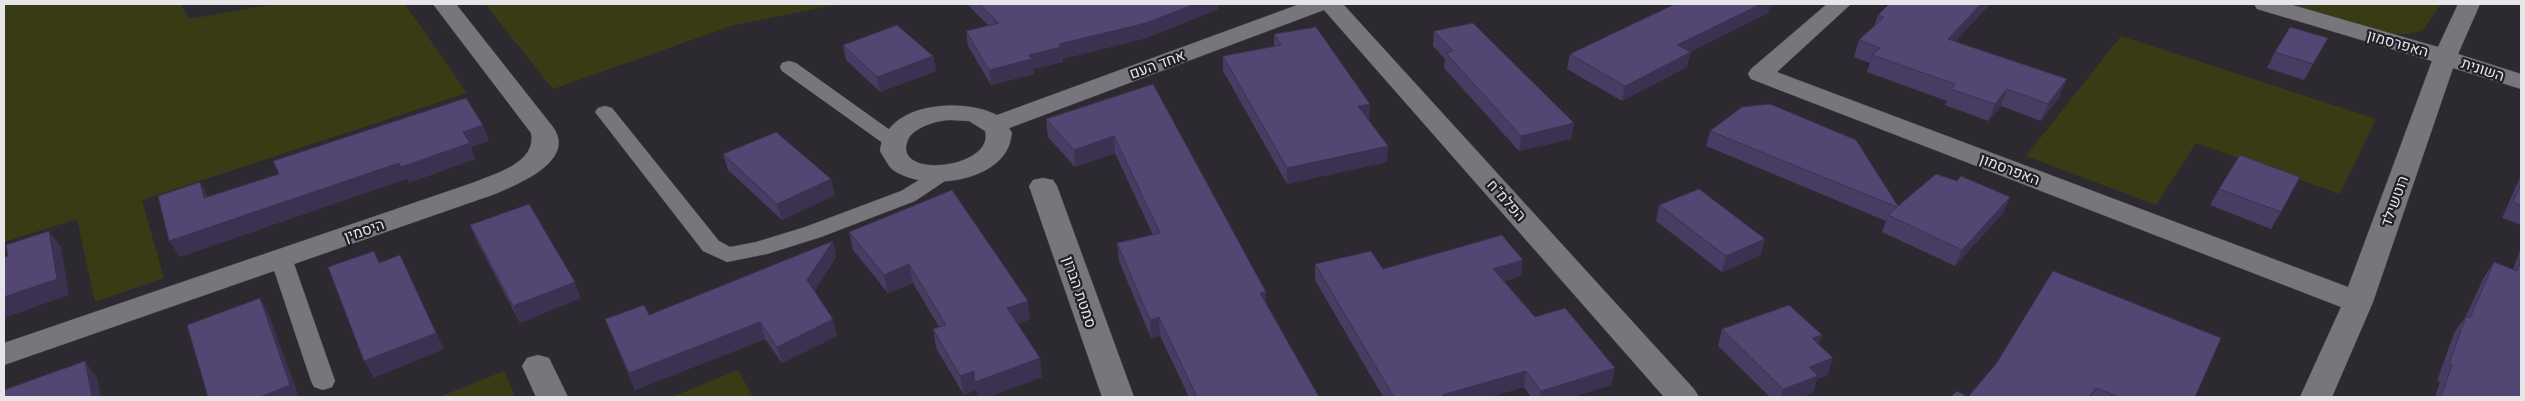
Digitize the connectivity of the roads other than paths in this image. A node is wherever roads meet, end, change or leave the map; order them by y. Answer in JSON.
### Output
{"nodes":[{"id":1,"x":444,"y":4,"type":"edge"},
{"id":2,"x":1320,"y":4,"type":"edge"},
{"id":3,"x":1331,"y":4,"type":"edge"},
{"id":4,"x":1840,"y":4,"type":"edge"},
{"id":5,"x":2265,"y":4,"type":"edge"},
{"id":6,"x":2469,"y":4,"type":"edge"},
{"id":7,"x":2446,"y":57,"type":"junction"},
{"id":8,"x":789,"y":67,"type":"dead end"},
{"id":9,"x":2521,"y":82,"type":"edge"},
{"id":10,"x":605,"y":112,"type":"dead end"},
{"id":11,"x":994,"y":125,"type":"junction"},
{"id":12,"x":894,"y":142,"type":"junction"},
{"id":13,"x":944,"y":173,"type":"junction"},
{"id":14,"x":1043,"y":186,"type":"dead end"},
{"id":15,"x":281,"y":258,"type":"junction"},
{"id":16,"x":2358,"y":302,"type":"junction"},
{"id":17,"x":4,"y":354,"type":"edge"},
{"id":18,"x":538,"y":366,"type":"dead end"},
{"id":19,"x":323,"y":381,"type":"dead end"},
{"id":20,"x":552,"y":397,"type":"edge"},
{"id":21,"x":1118,"y":397,"type":"edge"},
{"id":22,"x":1684,"y":397,"type":"edge"},
{"id":23,"x":2316,"y":397,"type":"edge"}],
"edges":[{"from":1,"to":15,"type":"street","name":"היסמין"},
{"from":2,"to":11,"type":"street","name":"אחד העם"},
{"from":3,"to":22,"type":"street","name":"הפלמ\"ח"},
{"from":4,"to":16,"type":"street","name":"האפרסמון"},
{"from":5,"to":7,"type":"street","name":"האפרסמון"},
{"from":6,"to":7,"type":"street","name":"רוטשילד"},
{"from":7,"to":9,"type":"street","name":"השונית"},
{"from":7,"to":16,"type":"street","name":"רוטשילד"},
{"from":8,"to":12,"type":"lane"},
{"from":10,"to":13,"type":"lane"},
{"from":11,"to":12,"type":"street"},
{"from":11,"to":13,"type":"street"},
{"from":12,"to":13,"type":"street"},
{"from":14,"to":21,"type":"street","name":"סמטת הברון"},
{"from":15,"to":17,"type":"street","name":"היסמין"},
{"from":15,"to":19,"type":"lane"},
{"from":16,"to":23,"type":"street","name":"רוטשילד"},
{"from":18,"to":20,"type":"street"}]}
